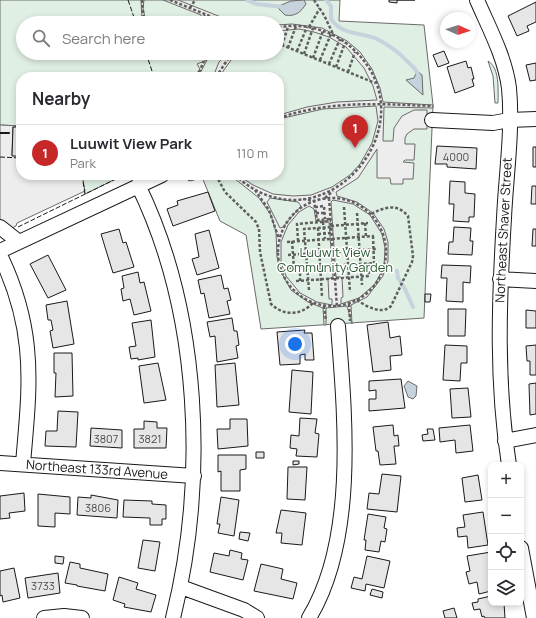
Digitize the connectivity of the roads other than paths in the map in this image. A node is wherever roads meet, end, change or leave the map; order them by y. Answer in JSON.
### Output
{"nodes":[{"id":1,"x":477,"y":0,"type":"edge"},
{"id":2,"x":432,"y":120,"type":"dead end"},
{"id":3,"x":509,"y":120,"type":"junction"},
{"id":4,"x":536,"y":120,"type":"edge"},
{"id":5,"x":150,"y":180,"type":"edge"},
{"id":6,"x":138,"y":185,"type":"junction"},
{"id":7,"x":0,"y":227,"type":"edge"},
{"id":8,"x":19,"y":242,"type":"junction"},
{"id":9,"x":0,"y":251,"type":"edge"},
{"id":10,"x":0,"y":255,"type":"edge"},
{"id":11,"x":500,"y":279,"type":"junction"},
{"id":12,"x":536,"y":281,"type":"edge"},
{"id":13,"x":338,"y":325,"type":"road end"},
{"id":14,"x":536,"y":435,"type":"edge"},
{"id":15,"x":505,"y":441,"type":"junction"},
{"id":16,"x":508,"y":462,"type":"edge"},
{"id":17,"x":0,"y":463,"type":"edge"},
{"id":18,"x":23,"y":464,"type":"junction"},
{"id":19,"x":194,"y":476,"type":"junction"},
{"id":20,"x":524,"y":556,"type":"edge"},
{"id":21,"x":531,"y":575,"type":"edge"},
{"id":22,"x":181,"y":587,"type":"junction"},
{"id":23,"x":44,"y":618,"type":"edge"},
{"id":24,"x":82,"y":618,"type":"edge"},
{"id":25,"x":173,"y":618,"type":"edge"},
{"id":26,"x":258,"y":618,"type":"edge"},
{"id":27,"x":308,"y":618,"type":"edge"},
{"id":28,"x":534,"y":618,"type":"edge"}],
"edges":[{"from":1,"to":3,"type":"street","name":"Northeast Shaver Street"},
{"from":2,"to":3,"type":"street"},
{"from":3,"to":4,"type":"street"},
{"from":3,"to":11,"type":"street","name":"Northeast Shaver Street"},
{"from":5,"to":6,"type":"street"},
{"from":6,"to":8,"type":"street"},
{"from":6,"to":19,"type":"street"},
{"from":7,"to":8,"type":"street"},
{"from":8,"to":9,"type":"street"},
{"from":10,"to":18,"type":"street"},
{"from":11,"to":12,"type":"street"},
{"from":11,"to":15,"type":"street","name":"Northeast Shaver Street"},
{"from":13,"to":27,"type":"street"},
{"from":14,"to":15,"type":"street"},
{"from":15,"to":16,"type":"street","name":"Northeast Shaver Street"},
{"from":17,"to":18,"type":"street","name":"Northeast 133rd Avenue"},
{"from":18,"to":19,"type":"street","name":"Northeast 133rd Avenue"},
{"from":19,"to":22,"type":"street"},
{"from":20,"to":21,"type":"street"},
{"from":21,"to":28,"type":"street"},
{"from":22,"to":25,"type":"street"},
{"from":22,"to":26,"type":"street"},
{"from":23,"to":24,"type":"street"}]}
